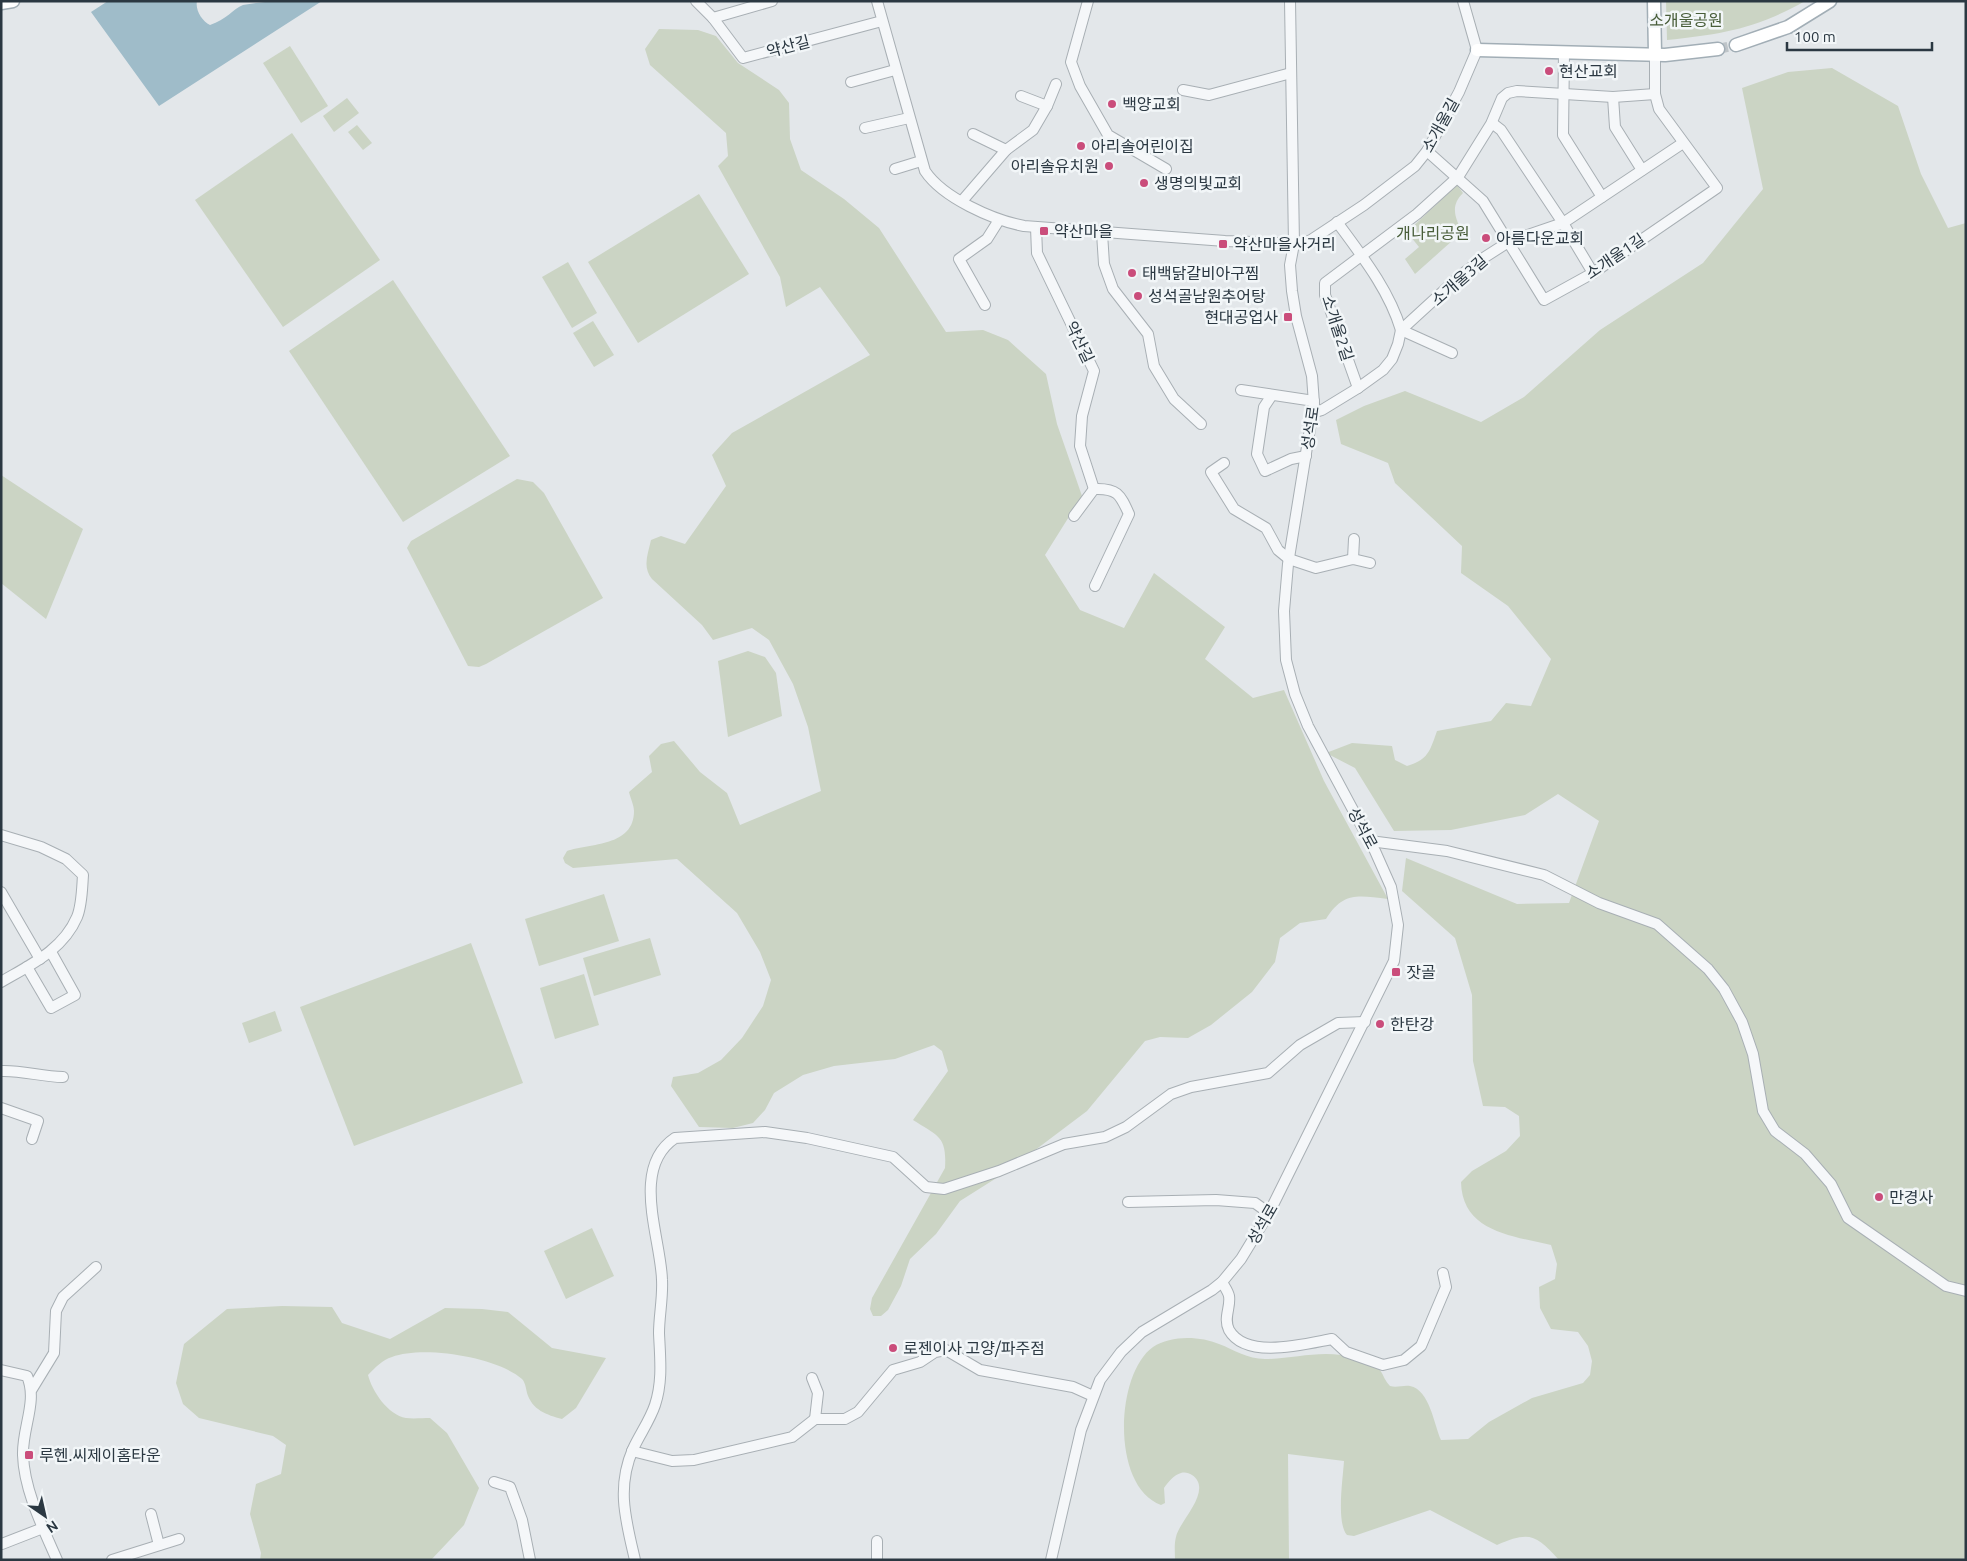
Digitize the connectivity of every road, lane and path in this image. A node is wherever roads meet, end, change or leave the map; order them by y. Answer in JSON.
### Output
{"nodes":[{"id":1,"x":13,"y":1,"type":"edge"},
{"id":2,"x":696,"y":1,"type":"edge"},
{"id":3,"x":772,"y":1,"type":"edge"},
{"id":4,"x":877,"y":1,"type":"edge"},
{"id":5,"x":1088,"y":1,"type":"edge"},
{"id":6,"x":1290,"y":1,"type":"edge"},
{"id":7,"x":1463,"y":1,"type":"edge"},
{"id":8,"x":1654,"y":1,"type":"edge"},
{"id":9,"x":1830,"y":1,"type":"edge"},
{"id":10,"x":1,"y":3,"type":"edge"},
{"id":11,"x":713,"y":18,"type":"junction"},
{"id":12,"x":882,"y":21,"type":"junction"},
{"id":13,"x":1736,"y":45,"type":"tunnel mouth"},
{"id":14,"x":1718,"y":49,"type":"tunnel mouth"},
{"id":15,"x":1476,"y":50,"type":"junction"},
{"id":16,"x":1564,"y":53,"type":"junction"},
{"id":17,"x":1655,"y":54,"type":"junction"},
{"id":18,"x":895,"y":70,"type":"junction"},
{"id":19,"x":1290,"y":73,"type":"junction"},
{"id":20,"x":851,"y":82,"type":"dead end"},
{"id":21,"x":1056,"y":84,"type":"dead end"},
{"id":22,"x":1183,"y":90,"type":"dead end"},
{"id":23,"x":1563,"y":94,"type":"junction"},
{"id":24,"x":1655,"y":94,"type":"junction"},
{"id":25,"x":1021,"y":96,"type":"dead end"},
{"id":26,"x":1613,"y":97,"type":"junction"},
{"id":27,"x":1047,"y":106,"type":"junction"},
{"id":28,"x":909,"y":118,"type":"junction"},
{"id":29,"x":1492,"y":123,"type":"junction"},
{"id":30,"x":865,"y":128,"type":"dead end"},
{"id":31,"x":973,"y":134,"type":"dead end"},
{"id":32,"x":1683,"y":143,"type":"junction"},
{"id":33,"x":1006,"y":150,"type":"junction"},
{"id":34,"x":1427,"y":151,"type":"junction"},
{"id":35,"x":921,"y":161,"type":"junction"},
{"id":36,"x":895,"y":169,"type":"dead end"},
{"id":37,"x":1166,"y":170,"type":"dead end"},
{"id":38,"x":1642,"y":170,"type":"junction"},
{"id":39,"x":1458,"y":177,"type":"junction"},
{"id":40,"x":1602,"y":197,"type":"junction"},
{"id":41,"x":962,"y":201,"type":"junction"},
{"id":42,"x":999,"y":220,"type":"junction"},
{"id":43,"x":1337,"y":222,"type":"junction"},
{"id":44,"x":1563,"y":223,"type":"junction"},
{"id":45,"x":1036,"y":228,"type":"junction"},
{"id":46,"x":1102,"y":233,"type":"junction"},
{"id":47,"x":1510,"y":241,"type":"junction"},
{"id":48,"x":1294,"y":244,"type":"junction"},
{"id":49,"x":1363,"y":257,"type":"junction"},
{"id":50,"x":1592,"y":273,"type":"junction"},
{"id":51,"x":985,"y":305,"type":"dead end"},
{"id":52,"x":1401,"y":330,"type":"junction"},
{"id":53,"x":1452,"y":353,"type":"dead end"},
{"id":54,"x":1358,"y":388,"type":"junction"},
{"id":55,"x":1241,"y":390,"type":"dead end"},
{"id":56,"x":1272,"y":395,"type":"junction"},
{"id":57,"x":1314,"y":401,"type":"junction"},
{"id":58,"x":1312,"y":413,"type":"junction"},
{"id":59,"x":1201,"y":424,"type":"dead end"},
{"id":60,"x":1306,"y":456,"type":"junction"},
{"id":61,"x":1224,"y":463,"type":"dead end"},
{"id":62,"x":1094,"y":489,"type":"junction"},
{"id":63,"x":1074,"y":516,"type":"dead end"},
{"id":64,"x":1354,"y":539,"type":"dead end"},
{"id":65,"x":1289,"y":559,"type":"junction"},
{"id":66,"x":1353,"y":559,"type":"junction"},
{"id":67,"x":1370,"y":563,"type":"dead end"},
{"id":68,"x":1094,"y":586,"type":"dead end"},
{"id":69,"x":1,"y":835,"type":"edge"},
{"id":70,"x":1370,"y":841,"type":"junction"},
{"id":71,"x":1,"y":892,"type":"edge"},
{"id":72,"x":51,"y":952,"type":"junction"},
{"id":73,"x":40,"y":959,"type":"junction"},
{"id":74,"x":27,"y":967,"type":"junction"},
{"id":75,"x":1,"y":982,"type":"edge"},
{"id":76,"x":1364,"y":1022,"type":"junction"},
{"id":77,"x":1,"y":1072,"type":"edge"},
{"id":78,"x":63,"y":1077,"type":"dead end"},
{"id":79,"x":1,"y":1108,"type":"edge"},
{"id":80,"x":32,"y":1139,"type":"dead end"},
{"id":81,"x":1128,"y":1202,"type":"dead end"},
{"id":82,"x":1269,"y":1213,"type":"junction"},
{"id":83,"x":96,"y":1267,"type":"dead end"},
{"id":84,"x":1443,"y":1273,"type":"dead end"},
{"id":85,"x":1222,"y":1282,"type":"junction"},
{"id":86,"x":1966,"y":1291,"type":"edge"},
{"id":87,"x":1,"y":1370,"type":"edge"},
{"id":88,"x":812,"y":1378,"type":"dead end"},
{"id":89,"x":32,"y":1389,"type":"junction"},
{"id":90,"x":1093,"y":1396,"type":"junction"},
{"id":91,"x":815,"y":1419,"type":"junction"},
{"id":92,"x":632,"y":1451,"type":"junction"},
{"id":93,"x":494,"y":1482,"type":"dead end"},
{"id":94,"x":151,"y":1514,"type":"dead end"},
{"id":95,"x":43,"y":1528,"type":"junction"},
{"id":96,"x":179,"y":1539,"type":"dead end"},
{"id":97,"x":878,"y":1540,"type":"dead end"},
{"id":98,"x":2,"y":1544,"type":"edge"},
{"id":99,"x":159,"y":1545,"type":"junction"},
{"id":100,"x":57,"y":1560,"type":"edge"},
{"id":101,"x":112,"y":1560,"type":"edge"},
{"id":102,"x":530,"y":1560,"type":"edge"},
{"id":103,"x":635,"y":1560,"type":"edge"},
{"id":104,"x":877,"y":1560,"type":"edge"},
{"id":105,"x":1052,"y":1560,"type":"edge"}],
"edges":[{"from":1,"to":10,"type":"main road"},
{"from":2,"to":11,"type":"street","name":"약산길"},
{"from":3,"to":11,"type":"street"},
{"from":4,"to":12,"type":"street"},
{"from":5,"to":37,"type":"street"},
{"from":6,"to":19,"type":"street","name":"성석로"},
{"from":7,"to":15,"type":"street"},
{"from":8,"to":17,"type":"main road"},
{"from":9,"to":13,"type":"main road"},
{"from":11,"to":12,"type":"street","name":"약산길"},
{"from":12,"to":18,"type":"street"},
{"from":14,"to":17,"type":"main road"},
{"from":15,"to":16,"type":"main road"},
{"from":15,"to":34,"type":"street","name":"소개울길"},
{"from":16,"to":17,"type":"main road"},
{"from":16,"to":23,"type":"street"},
{"from":17,"to":24,"type":"street","name":"소개울1길"},
{"from":18,"to":20,"type":"street"},
{"from":18,"to":28,"type":"street"},
{"from":19,"to":22,"type":"street"},
{"from":19,"to":48,"type":"street","name":"성석로"},
{"from":21,"to":27,"type":"street"},
{"from":23,"to":26,"type":"street","name":"소개울2길"},
{"from":23,"to":29,"type":"street","name":"소개울2길"},
{"from":23,"to":40,"type":"street"},
{"from":24,"to":26,"type":"street","name":"소개울2길"},
{"from":24,"to":32,"type":"street","name":"소개울1길"},
{"from":25,"to":27,"type":"street"},
{"from":26,"to":38,"type":"street"},
{"from":27,"to":33,"type":"street"},
{"from":28,"to":30,"type":"street"},
{"from":28,"to":35,"type":"street"},
{"from":29,"to":39,"type":"street","name":"소개울2길"},
{"from":29,"to":44,"type":"street"},
{"from":31,"to":33,"type":"street"},
{"from":32,"to":38,"type":"street","name":"소개울3길"},
{"from":32,"to":50,"type":"street","name":"소개울1길"},
{"from":33,"to":41,"type":"street"},
{"from":34,"to":39,"type":"street","name":"소개울1길"},
{"from":34,"to":43,"type":"street","name":"소개울길"},
{"from":35,"to":36,"type":"street"},
{"from":35,"to":41,"type":"street"},
{"from":38,"to":40,"type":"street","name":"소개울3길"},
{"from":39,"to":47,"type":"street","name":"소개울1길"},
{"from":39,"to":49,"type":"street","name":"소개울2길"},
{"from":40,"to":44,"type":"street","name":"소개울3길"},
{"from":41,"to":42,"type":"street"},
{"from":42,"to":45,"type":"street"},
{"from":42,"to":51,"type":"street"},
{"from":43,"to":48,"type":"street","name":"소개울길"},
{"from":43,"to":49,"type":"street"},
{"from":44,"to":47,"type":"street","name":"소개울3길"},
{"from":44,"to":50,"type":"street"},
{"from":45,"to":46,"type":"street"},
{"from":45,"to":62,"type":"street","name":"약산길"},
{"from":46,"to":48,"type":"street"},
{"from":46,"to":59,"type":"street"},
{"from":47,"to":50,"type":"street","name":"소개울1길"},
{"from":47,"to":52,"type":"street","name":"소개울3길"},
{"from":48,"to":57,"type":"street","name":"성석로"},
{"from":49,"to":52,"type":"street"},
{"from":49,"to":54,"type":"street","name":"소개울2길"},
{"from":52,"to":53,"type":"street"},
{"from":52,"to":54,"type":"street"},
{"from":54,"to":58,"type":"street"},
{"from":55,"to":56,"type":"street"},
{"from":56,"to":57,"type":"street"},
{"from":56,"to":60,"type":"street"},
{"from":57,"to":58,"type":"street","name":"성석로"},
{"from":58,"to":60,"type":"street","name":"성석로"},
{"from":60,"to":65,"type":"street","name":"성석로"},
{"from":61,"to":65,"type":"street"},
{"from":62,"to":63,"type":"street"},
{"from":62,"to":68,"type":"street"},
{"from":64,"to":66,"type":"street"},
{"from":65,"to":66,"type":"street"},
{"from":65,"to":70,"type":"street","name":"성석로"},
{"from":66,"to":67,"type":"street"},
{"from":69,"to":72,"type":"street"},
{"from":70,"to":76,"type":"street","name":"성석로"},
{"from":70,"to":86,"type":"street"},
{"from":71,"to":73,"type":"street"},
{"from":72,"to":73,"type":"street"},
{"from":72,"to":74,"type":"street"},
{"from":73,"to":74,"type":"street"},
{"from":74,"to":75,"type":"street"},
{"from":76,"to":82,"type":"street","name":"성석로"},
{"from":76,"to":92,"type":"street"},
{"from":77,"to":78,"type":"street"},
{"from":79,"to":80,"type":"street"},
{"from":81,"to":82,"type":"street"},
{"from":82,"to":85,"type":"street","name":"성석로"},
{"from":83,"to":89,"type":"street"},
{"from":84,"to":85,"type":"street"},
{"from":85,"to":90,"type":"street","name":"성석로"},
{"from":87,"to":89,"type":"street"},
{"from":88,"to":91,"type":"street"},
{"from":89,"to":95,"type":"street"},
{"from":90,"to":91,"type":"street"},
{"from":90,"to":105,"type":"street","name":"성석로"},
{"from":91,"to":92,"type":"street"},
{"from":92,"to":103,"type":"street"},
{"from":93,"to":102,"type":"street"},
{"from":94,"to":99,"type":"street"},
{"from":95,"to":98,"type":"street"},
{"from":95,"to":100,"type":"street"},
{"from":96,"to":99,"type":"street"},
{"from":97,"to":104,"type":"street"},
{"from":99,"to":101,"type":"street"}]}
